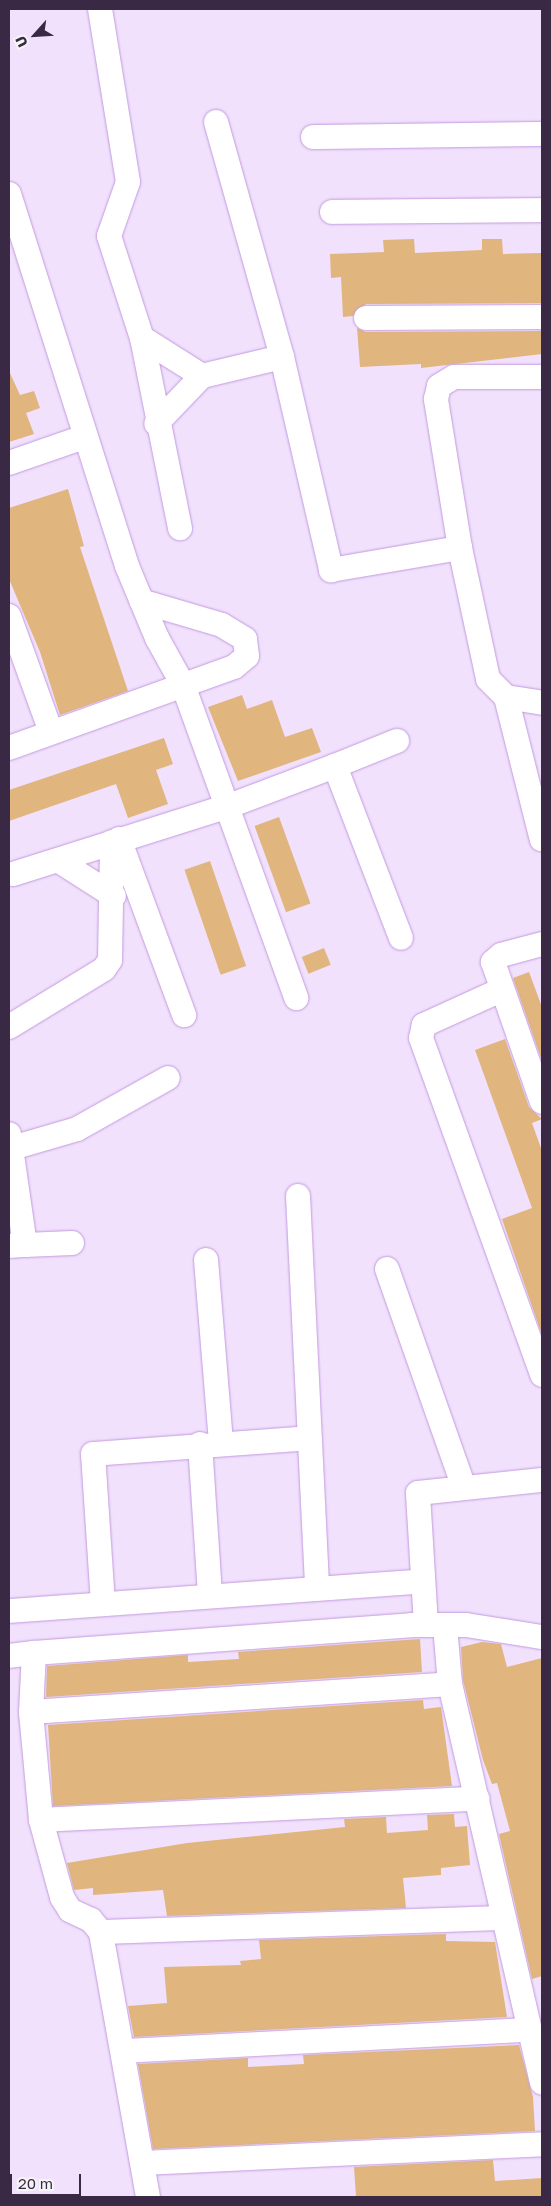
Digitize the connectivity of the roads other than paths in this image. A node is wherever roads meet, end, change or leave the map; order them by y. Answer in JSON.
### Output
{"nodes":[{"id":1,"x":100,"y":9,"type":"edge"},
{"id":2,"x":216,"y":122,"type":"dead end"},
{"id":3,"x":542,"y":134,"type":"edge"},
{"id":4,"x":313,"y":137,"type":"dead end"},
{"id":5,"x":9,"y":194,"type":"edge"},
{"id":6,"x":542,"y":210,"type":"edge"},
{"id":7,"x":332,"y":212,"type":"dead end"},
{"id":8,"x":542,"y":317,"type":"edge"},
{"id":9,"x":366,"y":318,"type":"dead end"},
{"id":10,"x":142,"y":338,"type":"junction"},
{"id":11,"x":282,"y":357,"type":"junction"},
{"id":12,"x":202,"y":376,"type":"junction"},
{"id":13,"x":542,"y":377,"type":"edge"},
{"id":14,"x":156,"y":424,"type":"junction"},
{"id":15,"x":84,"y":437,"type":"junction"},
{"id":16,"x":9,"y":463,"type":"edge"},
{"id":17,"x":180,"y":528,"type":"dead end"},
{"id":18,"x":460,"y":548,"type":"junction"},
{"id":19,"x":141,"y":601,"type":"junction"},
{"id":20,"x":9,"y":616,"type":"edge"},
{"id":21,"x":183,"y":685,"type":"junction"},
{"id":22,"x":506,"y":697,"type":"junction"},
{"id":23,"x":542,"y":703,"type":"edge"},
{"id":24,"x":51,"y":732,"type":"junction"},
{"id":25,"x":397,"y":741,"type":"dead end"},
{"id":26,"x":9,"y":748,"type":"edge"},
{"id":27,"x":335,"y":766,"type":"junction"},
{"id":28,"x":229,"y":806,"type":"junction"},
{"id":29,"x":116,"y":840,"type":"junction"},
{"id":30,"x":542,"y":840,"type":"edge"},
{"id":31,"x":59,"y":861,"type":"junction"},
{"id":32,"x":13,"y":874,"type":"dead end"},
{"id":33,"x":114,"y":896,"type":"junction"},
{"id":34,"x":400,"y":938,"type":"dead end"},
{"id":35,"x":542,"y":944,"type":"edge"},
{"id":36,"x":501,"y":990,"type":"junction"},
{"id":37,"x":296,"y":998,"type":"dead end"},
{"id":38,"x":184,"y":1015,"type":"dead end"},
{"id":39,"x":9,"y":1027,"type":"edge"},
{"id":40,"x":168,"y":1078,"type":"dead end"},
{"id":41,"x":542,"y":1102,"type":"edge"},
{"id":42,"x":10,"y":1137,"type":"edge"},
{"id":43,"x":298,"y":1196,"type":"dead end"},
{"id":44,"x":72,"y":1243,"type":"dead end"},
{"id":45,"x":17,"y":1246,"type":"edge"},
{"id":46,"x":206,"y":1260,"type":"dead end"},
{"id":47,"x":388,"y":1269,"type":"dead end"},
{"id":48,"x":542,"y":1375,"type":"edge"},
{"id":49,"x":309,"y":1438,"type":"junction"},
{"id":50,"x":210,"y":1443,"type":"junction"},
{"id":51,"x":542,"y":1480,"type":"edge"},
{"id":52,"x":464,"y":1488,"type":"junction"},
{"id":53,"x":423,"y":1581,"type":"junction"},
{"id":54,"x":317,"y":1588,"type":"junction"},
{"id":55,"x":210,"y":1596,"type":"junction"},
{"id":56,"x":103,"y":1604,"type":"junction"},
{"id":57,"x":9,"y":1611,"type":"edge"},
{"id":58,"x":435,"y":1625,"type":"junction"},
{"id":59,"x":542,"y":1637,"type":"edge"},
{"id":60,"x":34,"y":1653,"type":"junction"},
{"id":61,"x":9,"y":1656,"type":"edge"},
{"id":62,"x":450,"y":1684,"type":"junction"},
{"id":63,"x":31,"y":1712,"type":"junction"},
{"id":64,"x":477,"y":1799,"type":"junction"},
{"id":65,"x":41,"y":1820,"type":"junction"},
{"id":66,"x":502,"y":1918,"type":"junction"},
{"id":67,"x":101,"y":1932,"type":"junction"},
{"id":68,"x":529,"y":2030,"type":"junction"},
{"id":69,"x":124,"y":2051,"type":"junction"},
{"id":70,"x":542,"y":2083,"type":"edge"},
{"id":71,"x":542,"y":2144,"type":"edge"},
{"id":72,"x":144,"y":2163,"type":"junction"},
{"id":73,"x":148,"y":2197,"type":"edge"}],
"edges":[{"from":1,"to":10,"type":"street"},
{"from":2,"to":11,"type":"street"},
{"from":3,"to":4,"type":"street"},
{"from":5,"to":15,"type":"street"},
{"from":6,"to":7,"type":"street"},
{"from":8,"to":9,"type":"street"},
{"from":10,"to":12,"type":"street"},
{"from":10,"to":14,"type":"street"},
{"from":11,"to":12,"type":"street"},
{"from":11,"to":18,"type":"street"},
{"from":12,"to":14,"type":"street"},
{"from":13,"to":18,"type":"street"},
{"from":14,"to":17,"type":"street"},
{"from":15,"to":16,"type":"street"},
{"from":15,"to":19,"type":"street"},
{"from":18,"to":22,"type":"street"},
{"from":19,"to":21,"type":"street"},
{"from":19,"to":21,"type":"street"},
{"from":20,"to":24,"type":"street"},
{"from":21,"to":24,"type":"street"},
{"from":21,"to":28,"type":"street"},
{"from":22,"to":23,"type":"street"},
{"from":22,"to":30,"type":"street"},
{"from":24,"to":26,"type":"street"},
{"from":25,"to":27,"type":"street"},
{"from":27,"to":28,"type":"street"},
{"from":27,"to":34,"type":"street"},
{"from":28,"to":29,"type":"street"},
{"from":28,"to":37,"type":"street"},
{"from":29,"to":31,"type":"street"},
{"from":29,"to":33,"type":"street"},
{"from":29,"to":38,"type":"street"},
{"from":31,"to":32,"type":"street"},
{"from":31,"to":33,"type":"street"},
{"from":33,"to":39,"type":"street"},
{"from":35,"to":36,"type":"street"},
{"from":36,"to":41,"type":"street"},
{"from":36,"to":48,"type":"street"},
{"from":40,"to":42,"type":"street"},
{"from":42,"to":45,"type":"street"},
{"from":43,"to":49,"type":"street"},
{"from":44,"to":45,"type":"street"},
{"from":46,"to":50,"type":"street"},
{"from":47,"to":52,"type":"street"},
{"from":49,"to":50,"type":"street"},
{"from":49,"to":54,"type":"street"},
{"from":50,"to":55,"type":"street"},
{"from":50,"to":56,"type":"street"},
{"from":51,"to":52,"type":"street"},
{"from":52,"to":53,"type":"street"},
{"from":53,"to":54,"type":"street"},
{"from":53,"to":58,"type":"street"},
{"from":54,"to":55,"type":"street"},
{"from":55,"to":56,"type":"street"},
{"from":56,"to":57,"type":"street"},
{"from":58,"to":59,"type":"street"},
{"from":58,"to":60,"type":"street"},
{"from":58,"to":62,"type":"street"},
{"from":60,"to":61,"type":"street"},
{"from":60,"to":63,"type":"street"},
{"from":62,"to":63,"type":"street"},
{"from":62,"to":64,"type":"street"},
{"from":63,"to":65,"type":"street"},
{"from":64,"to":65,"type":"street"},
{"from":64,"to":66,"type":"street"},
{"from":65,"to":67,"type":"street"},
{"from":66,"to":67,"type":"street"},
{"from":66,"to":68,"type":"street"},
{"from":67,"to":69,"type":"street"},
{"from":68,"to":69,"type":"street"},
{"from":68,"to":70,"type":"street"},
{"from":69,"to":72,"type":"street"},
{"from":71,"to":72,"type":"street"},
{"from":72,"to":73,"type":"street"}]}
